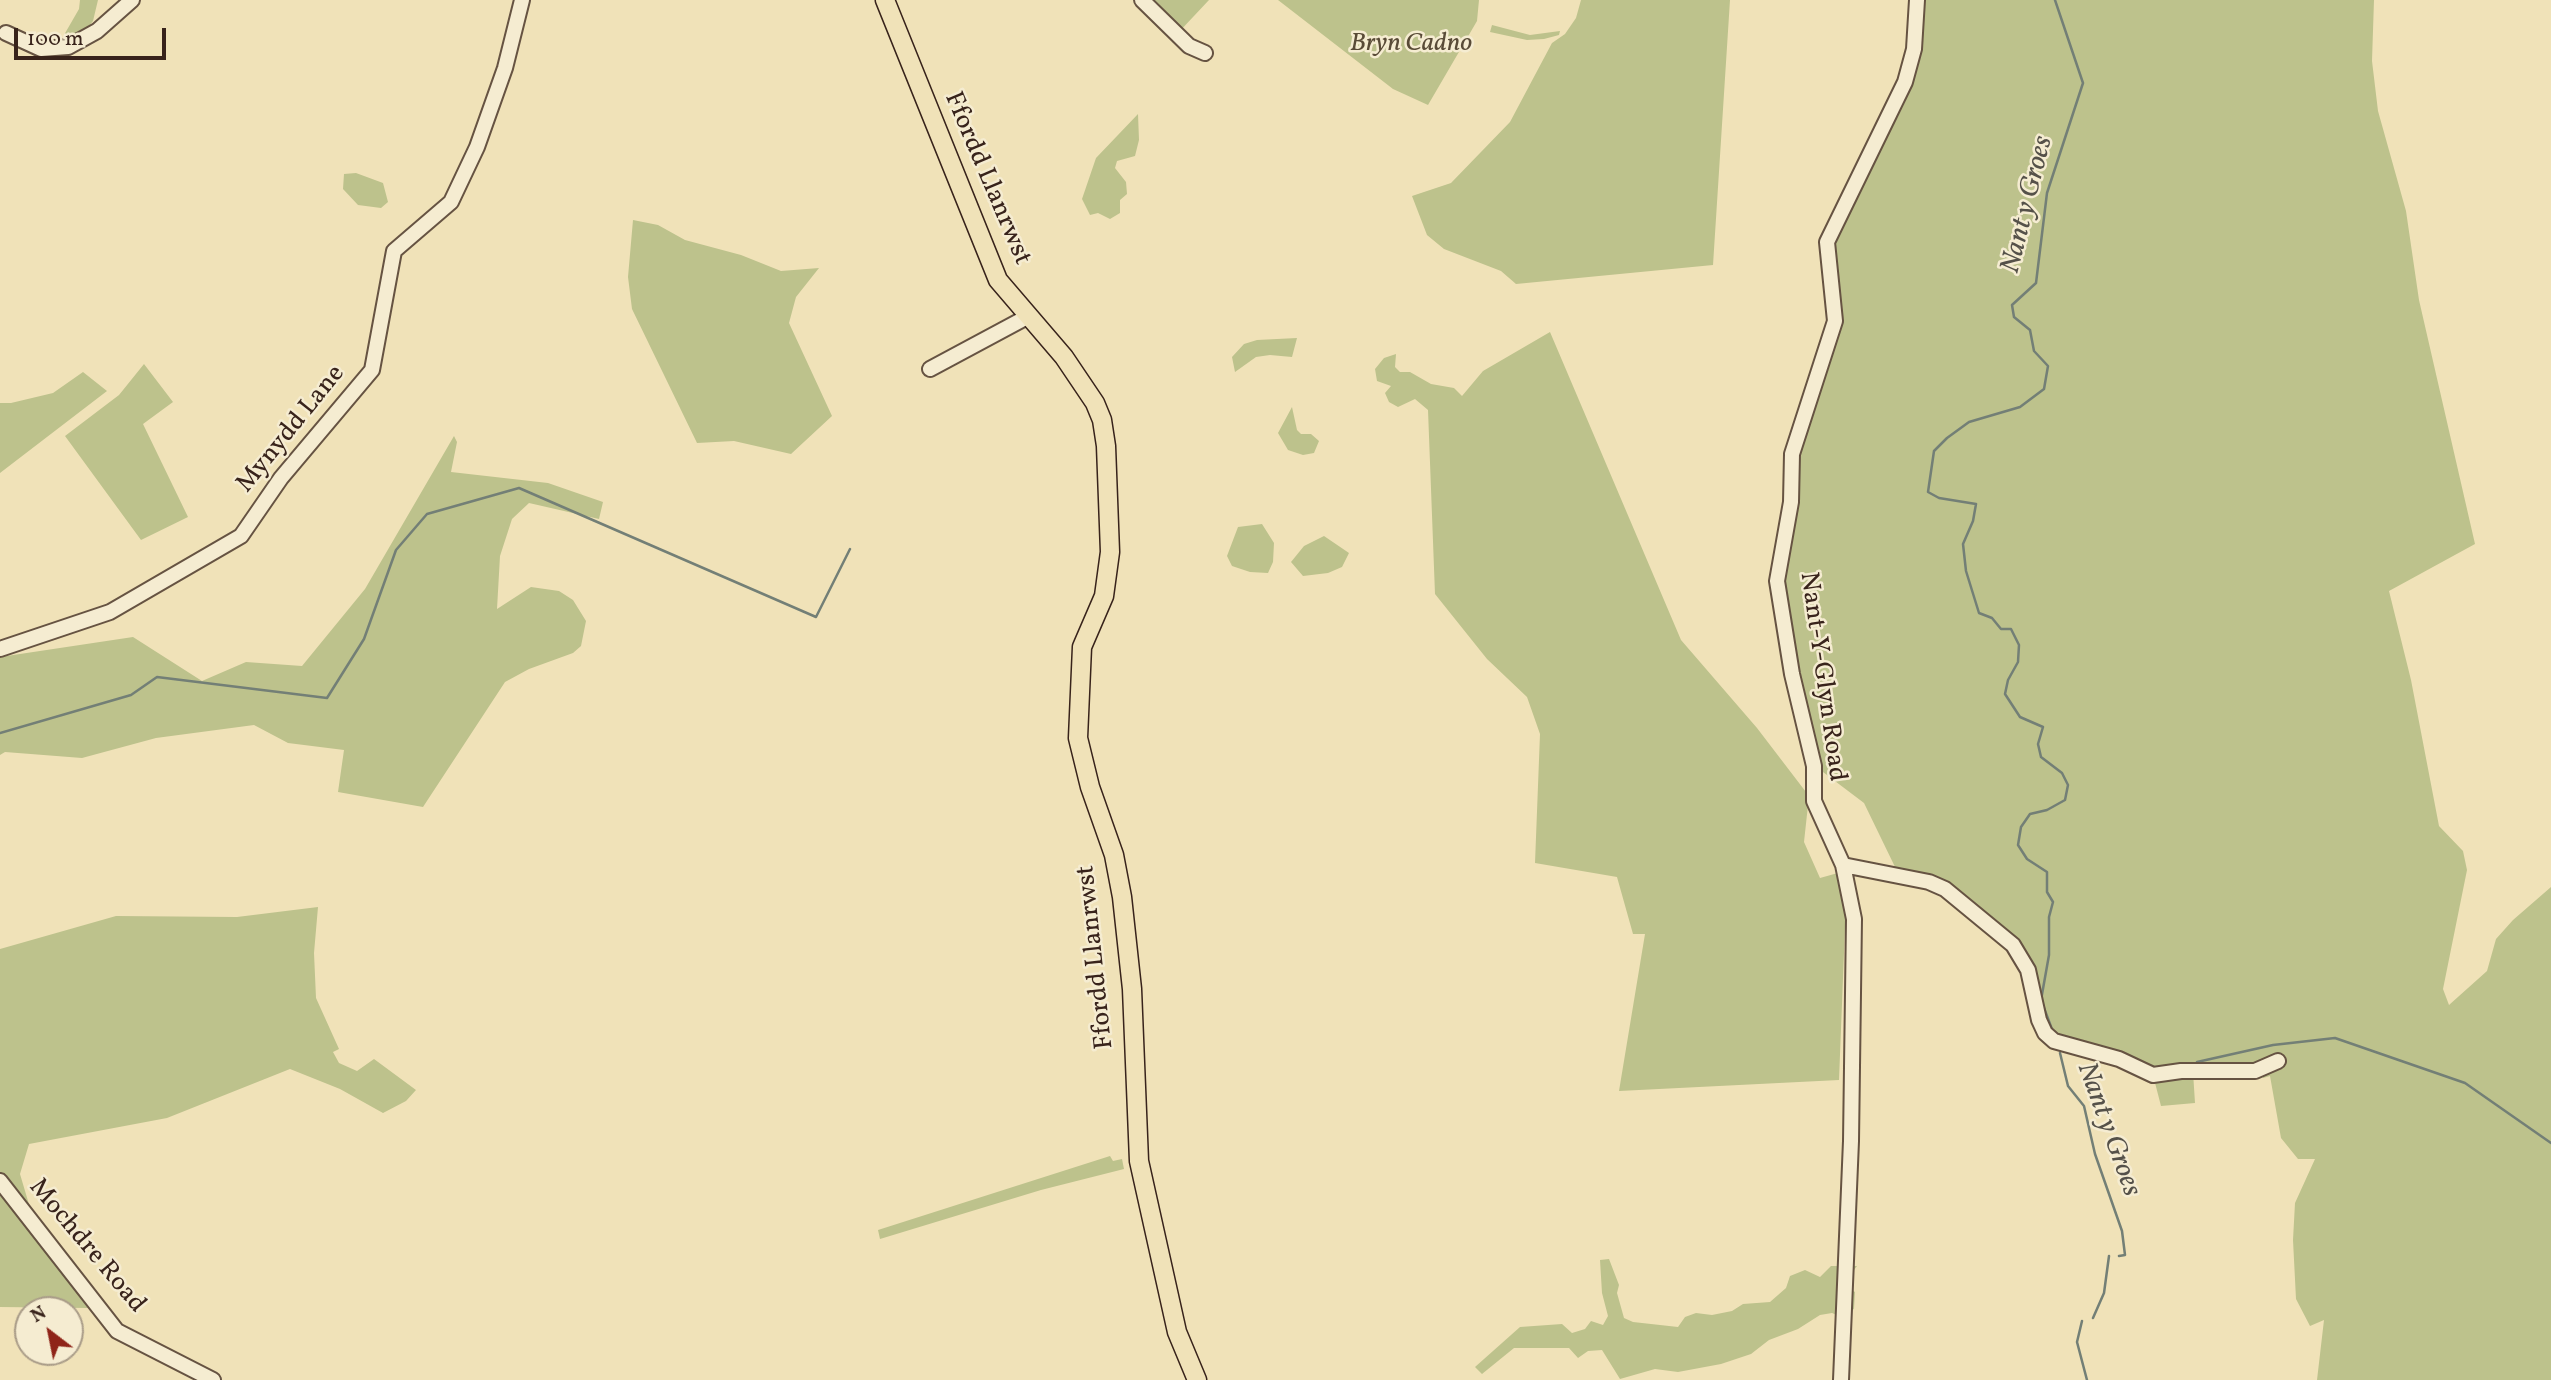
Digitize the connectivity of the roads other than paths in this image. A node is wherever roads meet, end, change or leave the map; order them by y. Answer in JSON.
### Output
{"nodes":[{"id":1,"x":132,"y":0,"type":"edge"},
{"id":2,"x":522,"y":0,"type":"edge"},
{"id":3,"x":885,"y":0,"type":"edge"},
{"id":4,"x":1142,"y":0,"type":"edge"},
{"id":5,"x":1917,"y":0,"type":"edge"},
{"id":6,"x":6,"y":33,"type":"dead end"},
{"id":7,"x":1205,"y":53,"type":"dead end"},
{"id":8,"x":1027,"y":317,"type":"junction"},
{"id":9,"x":930,"y":369,"type":"dead end"},
{"id":10,"x":0,"y":649,"type":"edge"},
{"id":11,"x":1843,"y":865,"type":"junction"},
{"id":12,"x":2278,"y":1061,"type":"dead end"},
{"id":13,"x":0,"y":1181,"type":"edge"},
{"id":14,"x":213,"y":1380,"type":"edge"},
{"id":15,"x":1197,"y":1380,"type":"edge"},
{"id":16,"x":1841,"y":1380,"type":"edge"}],
"edges":[{"from":1,"to":6,"type":"street"},
{"from":2,"to":10,"type":"street","name":"Mynydd Lane"},
{"from":3,"to":8,"type":"main road","name":"Ffordd Llanrwst"},
{"from":4,"to":7,"type":"street"},
{"from":5,"to":11,"type":"street","name":"Nant-Y-Glyn Road"},
{"from":8,"to":9,"type":"street"},
{"from":8,"to":15,"type":"main road","name":"Ffordd Llanrwst"},
{"from":11,"to":12,"type":"street"},
{"from":11,"to":16,"type":"street","name":"Nant-Y-Glyn Road"},
{"from":13,"to":14,"type":"street","name":"Mochdre Road"}]}
